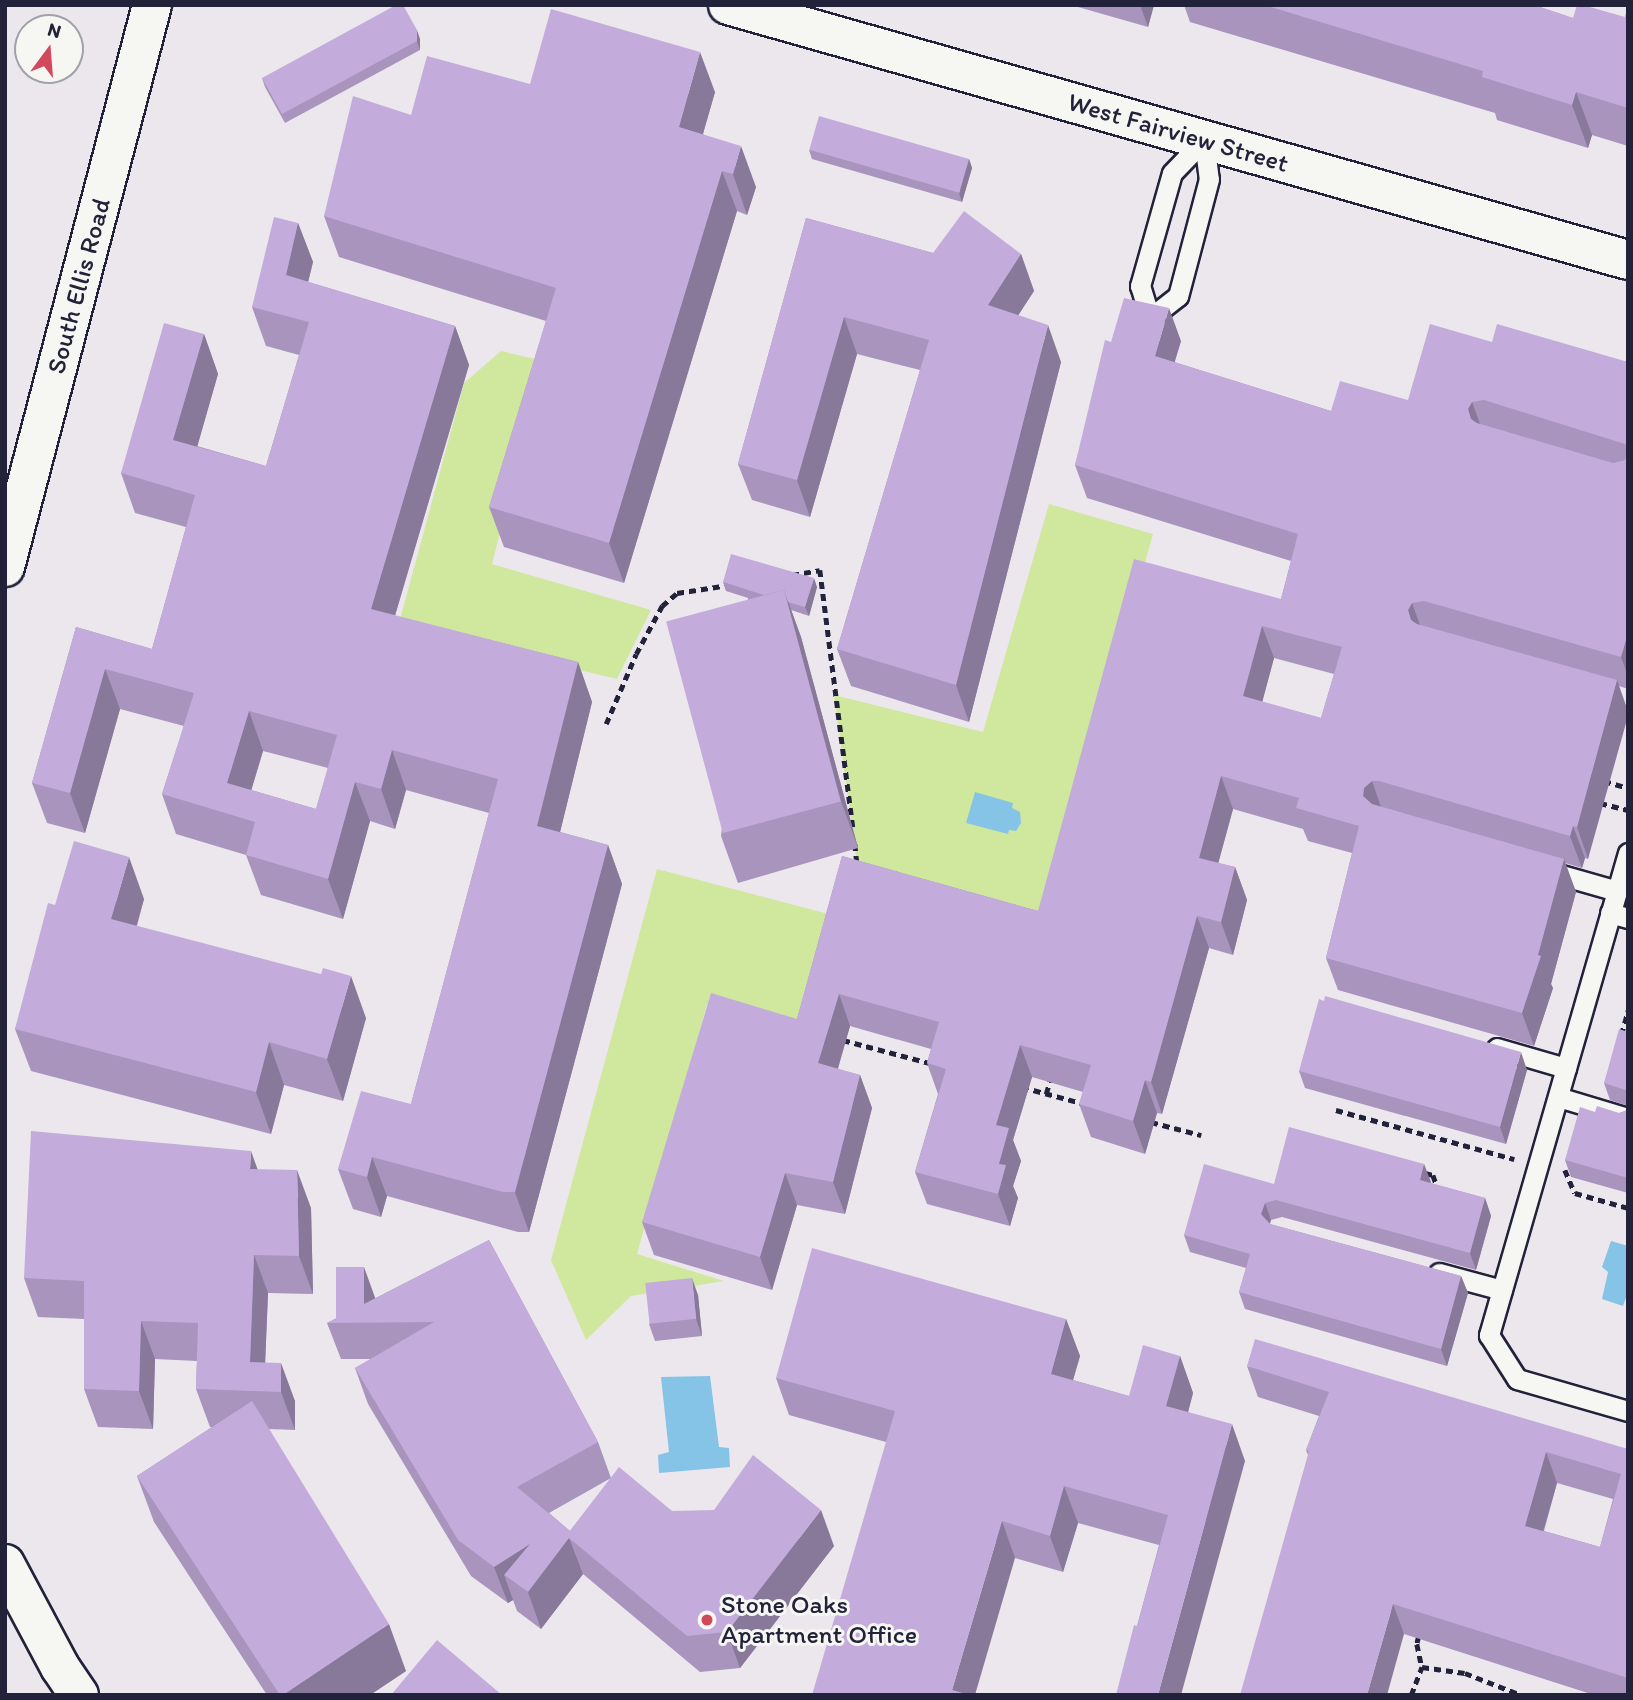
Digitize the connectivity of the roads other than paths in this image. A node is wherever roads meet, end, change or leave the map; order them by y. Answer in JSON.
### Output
{"nodes":[{"id":1,"x":152,"y":5,"type":"edge"},
{"id":2,"x":727,"y":5,"type":"edge"},
{"id":3,"x":1203,"y":140,"type":"junction"},
{"id":4,"x":1628,"y":260,"type":"edge"},
{"id":5,"x":5,"y":567,"type":"edge"},
{"id":6,"x":1628,"y":853,"type":"edge"},
{"id":7,"x":1528,"y":865,"type":"edge"},
{"id":8,"x":1617,"y":891,"type":"junction"},
{"id":9,"x":1619,"y":916,"type":"edge"},
{"id":10,"x":1477,"y":1042,"type":"edge"},
{"id":11,"x":1566,"y":1068,"type":"junction"},
{"id":12,"x":1558,"y":1097,"type":"junction"},
{"id":13,"x":1628,"y":1118,"type":"edge"},
{"id":14,"x":1423,"y":1268,"type":"edge"},
{"id":15,"x":1502,"y":1290,"type":"junction"},
{"id":16,"x":1628,"y":1411,"type":"edge"},
{"id":17,"x":5,"y":1564,"type":"edge"},
{"id":18,"x":79,"y":1695,"type":"edge"}],
"edges":[{"from":1,"to":5,"type":"street","name":"South Ellis Road"},
{"from":2,"to":3,"type":"street","name":"West Fairview Street"},
{"from":3,"to":3,"type":"lane"},
{"from":3,"to":4,"type":"street","name":"West Fairview Street"},
{"from":6,"to":8,"type":"lane"},
{"from":7,"to":8,"type":"lane"},
{"from":8,"to":9,"type":"lane"},
{"from":9,"to":11,"type":"lane"},
{"from":10,"to":11,"type":"lane"},
{"from":11,"to":12,"type":"lane"},
{"from":12,"to":13,"type":"lane"},
{"from":12,"to":15,"type":"lane"},
{"from":14,"to":15,"type":"lane"},
{"from":15,"to":16,"type":"lane"},
{"from":17,"to":18,"type":"street"}]}
